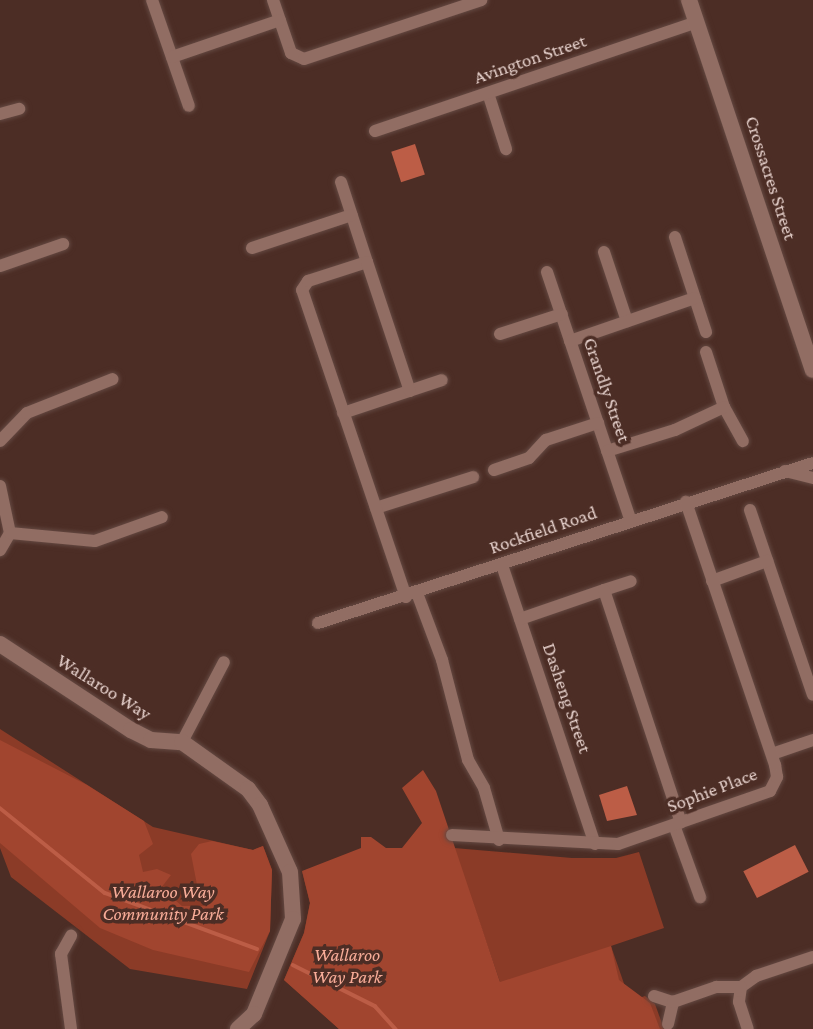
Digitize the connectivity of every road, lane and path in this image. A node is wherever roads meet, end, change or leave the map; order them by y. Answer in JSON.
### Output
{"nodes":[{"id":1,"x":152,"y":0,"type":"edge"},
{"id":2,"x":273,"y":0,"type":"edge"},
{"id":3,"x":481,"y":0,"type":"edge"},
{"id":4,"x":689,"y":0,"type":"edge"},
{"id":5,"x":280,"y":20,"type":"junction"},
{"id":6,"x":697,"y":22,"type":"junction"},
{"id":7,"x":172,"y":57,"type":"junction"},
{"id":8,"x":488,"y":93,"type":"junction"},
{"id":9,"x":189,"y":106,"type":"dead end"},
{"id":10,"x":19,"y":109,"type":"dead end"},
{"id":11,"x":0,"y":114,"type":"edge"},
{"id":12,"x":375,"y":131,"type":"dead end"},
{"id":13,"x":506,"y":149,"type":"dead end"},
{"id":14,"x":341,"y":182,"type":"dead end"},
{"id":15,"x":352,"y":215,"type":"junction"},
{"id":16,"x":676,"y":237,"type":"dead end"},
{"id":17,"x":63,"y":244,"type":"dead end"},
{"id":18,"x":252,"y":248,"type":"dead end"},
{"id":19,"x":604,"y":252,"type":"dead end"},
{"id":20,"x":367,"y":262,"type":"junction"},
{"id":21,"x":0,"y":266,"type":"edge"},
{"id":22,"x":547,"y":272,"type":"dead end"},
{"id":23,"x":695,"y":298,"type":"junction"},
{"id":24,"x":562,"y":314,"type":"junction"},
{"id":25,"x":628,"y":321,"type":"junction"},
{"id":26,"x":706,"y":332,"type":"dead end"},
{"id":27,"x":500,"y":334,"type":"dead end"},
{"id":28,"x":570,"y":341,"type":"junction"},
{"id":29,"x":706,"y":352,"type":"dead end"},
{"id":30,"x":813,"y":370,"type":"edge"},
{"id":31,"x":113,"y":380,"type":"dead end"},
{"id":32,"x":442,"y":380,"type":"dead end"},
{"id":33,"x":410,"y":391,"type":"junction"},
{"id":34,"x":724,"y":407,"type":"junction"},
{"id":35,"x":344,"y":413,"type":"junction"},
{"id":36,"x":598,"y":423,"type":"junction"},
{"id":37,"x":0,"y":440,"type":"edge"},
{"id":38,"x":743,"y":441,"type":"dead end"},
{"id":39,"x":607,"y":451,"type":"junction"},
{"id":40,"x":813,"y":463,"type":"edge"},
{"id":41,"x":494,"y":470,"type":"dead end"},
{"id":42,"x":781,"y":470,"type":"junction"},
{"id":43,"x":473,"y":477,"type":"dead end"},
{"id":44,"x":813,"y":478,"type":"edge"},
{"id":45,"x":0,"y":486,"type":"edge"},
{"id":46,"x":686,"y":502,"type":"junction"},
{"id":47,"x":376,"y":509,"type":"junction"},
{"id":48,"x":750,"y":510,"type":"dead end"},
{"id":49,"x":162,"y":517,"type":"dead end"},
{"id":50,"x":631,"y":521,"type":"junction"},
{"id":51,"x":10,"y":533,"type":"junction"},
{"id":52,"x":0,"y":550,"type":"edge"},
{"id":53,"x":768,"y":561,"type":"junction"},
{"id":54,"x":502,"y":565,"type":"junction"},
{"id":55,"x":631,"y":581,"type":"dead end"},
{"id":56,"x":712,"y":581,"type":"junction"},
{"id":57,"x":604,"y":590,"type":"junction"},
{"id":58,"x":411,"y":595,"type":"junction"},
{"id":59,"x":520,"y":619,"type":"junction"},
{"id":60,"x":317,"y":623,"type":"dead end"},
{"id":61,"x":0,"y":644,"type":"edge"},
{"id":62,"x":224,"y":662,"type":"dead end"},
{"id":63,"x":813,"y":695,"type":"edge"},
{"id":64,"x":813,"y":740,"type":"edge"},
{"id":65,"x":182,"y":742,"type":"junction"},
{"id":66,"x":772,"y":754,"type":"junction"},
{"id":67,"x":678,"y":824,"type":"junction"},
{"id":68,"x":452,"y":835,"type":"dead end"},
{"id":69,"x":499,"y":840,"type":"junction"},
{"id":70,"x":595,"y":844,"type":"junction"},
{"id":71,"x":700,"y":897,"type":"dead end"},
{"id":72,"x":71,"y":936,"type":"dead end"},
{"id":73,"x":813,"y":957,"type":"edge"},
{"id":74,"x":741,"y":988,"type":"junction"},
{"id":75,"x":654,"y":996,"type":"dead end"},
{"id":76,"x":673,"y":1002,"type":"junction"},
{"id":77,"x":668,"y":1024,"type":"dead end"},
{"id":78,"x":71,"y":1029,"type":"edge"},
{"id":79,"x":239,"y":1029,"type":"edge"},
{"id":80,"x":748,"y":1029,"type":"edge"}],
"edges":[{"from":1,"to":7,"type":"street"},
{"from":2,"to":5,"type":"street"},
{"from":3,"to":5,"type":"street"},
{"from":4,"to":6,"type":"street","name":"Crossacres Street"},
{"from":5,"to":7,"type":"street"},
{"from":6,"to":8,"type":"street","name":"Avington Street"},
{"from":6,"to":30,"type":"street","name":"Crossacres Street"},
{"from":7,"to":9,"type":"street"},
{"from":8,"to":12,"type":"street","name":"Avington Street"},
{"from":8,"to":13,"type":"street"},
{"from":10,"to":11,"type":"street"},
{"from":14,"to":15,"type":"street"},
{"from":15,"to":18,"type":"street"},
{"from":15,"to":20,"type":"street"},
{"from":16,"to":23,"type":"street"},
{"from":17,"to":21,"type":"street"},
{"from":19,"to":25,"type":"street"},
{"from":20,"to":33,"type":"street"},
{"from":20,"to":35,"type":"street"},
{"from":22,"to":24,"type":"street","name":"Grandly Street"},
{"from":23,"to":25,"type":"street"},
{"from":23,"to":26,"type":"street"},
{"from":24,"to":27,"type":"street"},
{"from":24,"to":28,"type":"street","name":"Grandly Street"},
{"from":25,"to":28,"type":"street"},
{"from":28,"to":36,"type":"street","name":"Grandly Street"},
{"from":29,"to":34,"type":"street"},
{"from":31,"to":37,"type":"street"},
{"from":32,"to":33,"type":"street"},
{"from":33,"to":35,"type":"street"},
{"from":34,"to":38,"type":"street"},
{"from":34,"to":39,"type":"street"},
{"from":35,"to":47,"type":"street"},
{"from":36,"to":39,"type":"street","name":"Grandly Street"},
{"from":36,"to":41,"type":"street"},
{"from":39,"to":50,"type":"street","name":"Grandly Street"},
{"from":40,"to":42,"type":"street","name":"Rockfield Road"},
{"from":42,"to":44,"type":"street"},
{"from":42,"to":46,"type":"street","name":"Rockfield Road"},
{"from":43,"to":47,"type":"street"},
{"from":45,"to":51,"type":"street"},
{"from":46,"to":50,"type":"street","name":"Rockfield Road"},
{"from":46,"to":56,"type":"street","name":"Sophie Place"},
{"from":47,"to":58,"type":"street"},
{"from":48,"to":53,"type":"street"},
{"from":49,"to":51,"type":"street"},
{"from":50,"to":54,"type":"street","name":"Rockfield Road"},
{"from":51,"to":52,"type":"street"},
{"from":53,"to":56,"type":"street"},
{"from":53,"to":63,"type":"street"},
{"from":54,"to":58,"type":"street","name":"Rockfield Road"},
{"from":54,"to":59,"type":"street","name":"Dasheng Street"},
{"from":55,"to":57,"type":"street"},
{"from":56,"to":66,"type":"street","name":"Sophie Place"},
{"from":57,"to":59,"type":"street"},
{"from":57,"to":67,"type":"street"},
{"from":58,"to":60,"type":"street","name":"Rockfield Road"},
{"from":58,"to":69,"type":"street"},
{"from":59,"to":70,"type":"street","name":"Dasheng Street"},
{"from":61,"to":65,"type":"street","name":"Wallaroo Way"},
{"from":62,"to":65,"type":"street"},
{"from":64,"to":66,"type":"street"},
{"from":65,"to":79,"type":"street","name":"Wallaroo Way"},
{"from":66,"to":67,"type":"street","name":"Sophie Place"},
{"from":67,"to":70,"type":"street","name":"Sophie Place"},
{"from":67,"to":71,"type":"street"},
{"from":68,"to":69,"type":"street","name":"Sophie Place"},
{"from":69,"to":70,"type":"street","name":"Sophie Place"},
{"from":72,"to":78,"type":"street"},
{"from":73,"to":74,"type":"street"},
{"from":74,"to":76,"type":"street"},
{"from":74,"to":80,"type":"street"},
{"from":75,"to":76,"type":"street"},
{"from":76,"to":77,"type":"street"}]}
